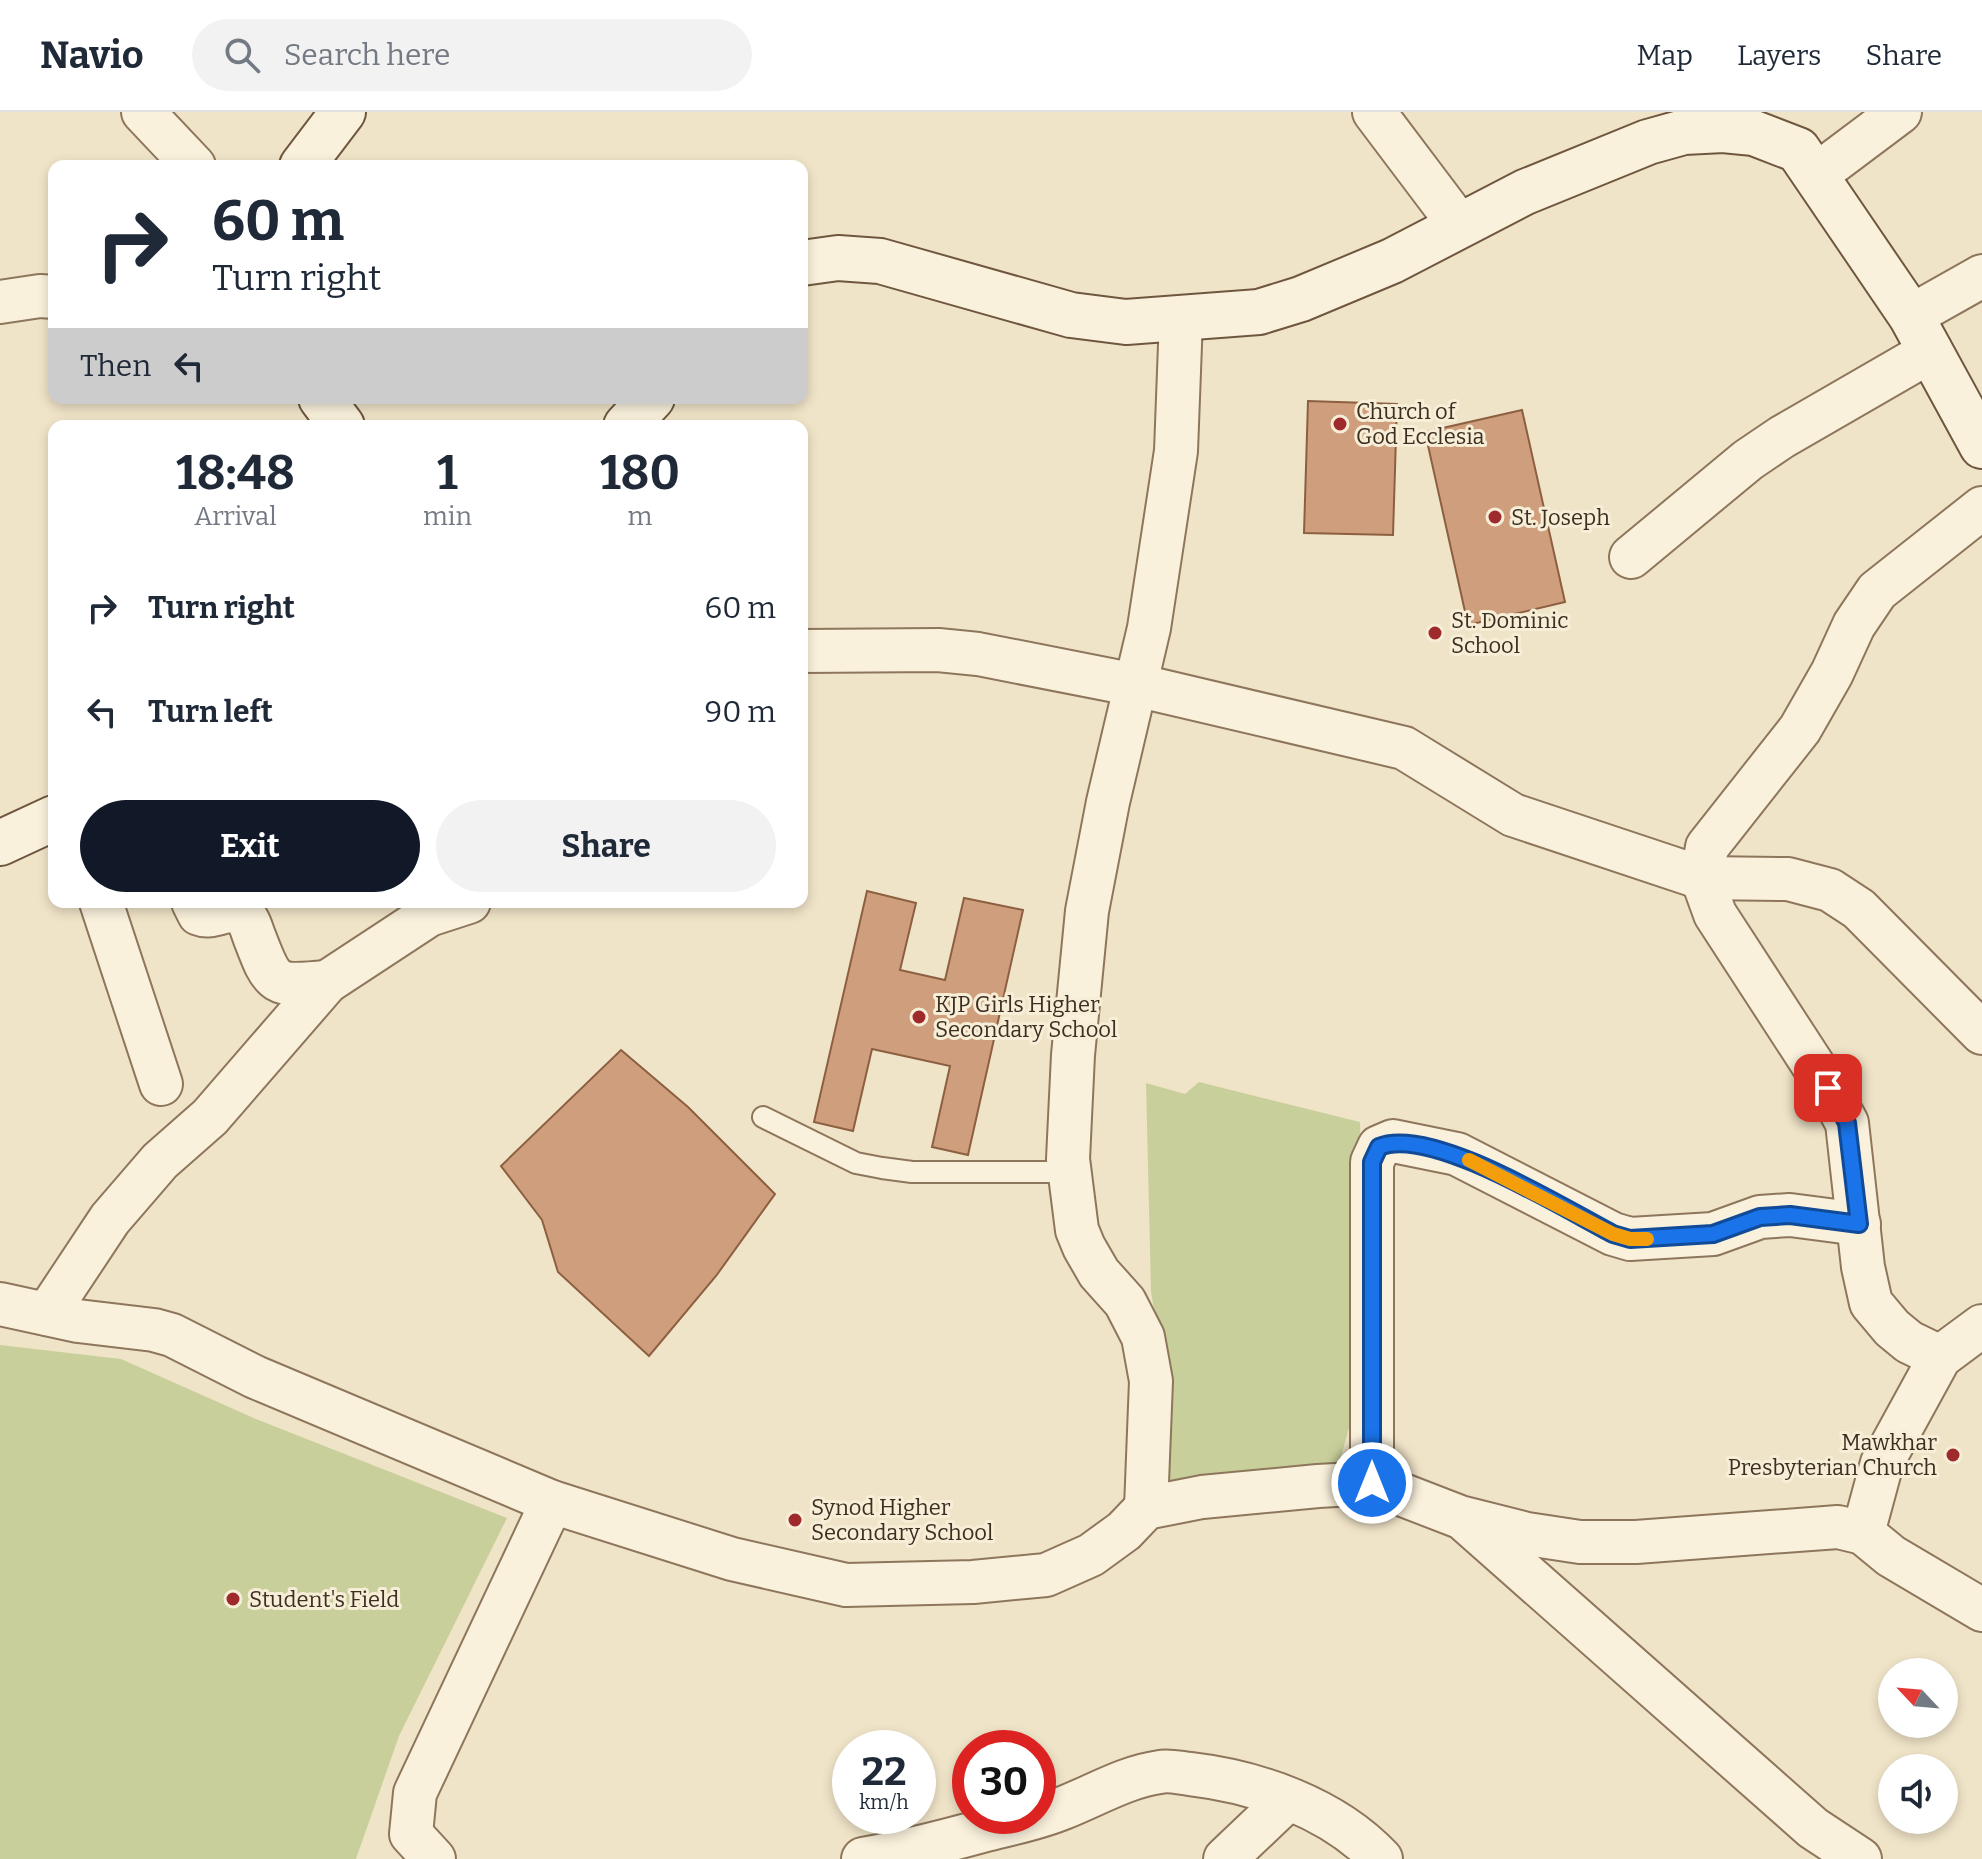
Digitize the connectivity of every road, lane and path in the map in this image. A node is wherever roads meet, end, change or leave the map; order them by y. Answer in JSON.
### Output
{"nodes":[{"id":1,"x":143,"y":112,"type":"edge"},
{"id":2,"x":343,"y":112,"type":"edge"},
{"id":3,"x":1374,"y":112,"type":"edge"},
{"id":4,"x":1900,"y":112,"type":"edge"},
{"id":5,"x":1760,"y":122,"type":"edge"},
{"id":6,"x":188,"y":160,"type":"edge"},
{"id":7,"x":307,"y":160,"type":"edge"},
{"id":8,"x":1816,"y":175,"type":"junction"},
{"id":9,"x":1460,"y":226,"type":"junction"},
{"id":10,"x":808,"y":262,"type":"edge"},
{"id":11,"x":1982,"y":276,"type":"edge"},
{"id":12,"x":48,"y":297,"type":"edge"},
{"id":13,"x":0,"y":302,"type":"edge"},
{"id":14,"x":1181,"y":318,"type":"junction"},
{"id":15,"x":1921,"y":334,"type":"junction"},
{"id":16,"x":646,"y":404,"type":"edge"},
{"id":17,"x":632,"y":420,"type":"edge"},
{"id":18,"x":1982,"y":446,"type":"edge"},
{"id":19,"x":1982,"y":508,"type":"edge"},
{"id":20,"x":1631,"y":557,"type":"dead end"},
{"id":21,"x":808,"y":651,"type":"edge"},
{"id":22,"x":1136,"y":685,"type":"junction"},
{"id":23,"x":48,"y":821,"type":"edge"},
{"id":24,"x":0,"y":843,"type":"edge"},
{"id":25,"x":1702,"y":878,"type":"junction"},
{"id":26,"x":103,"y":908,"type":"edge"},
{"id":27,"x":196,"y":908,"type":"edge"},
{"id":28,"x":451,"y":908,"type":"edge"},
{"id":29,"x":327,"y":982,"type":"junction"},
{"id":30,"x":1982,"y":1033,"type":"edge"},
{"id":31,"x":161,"y":1084,"type":"dead end"},
{"id":32,"x":763,"y":1117,"type":"dead end"},
{"id":33,"x":1070,"y":1172,"type":"junction"},
{"id":34,"x":1859,"y":1224,"type":"junction"},
{"id":35,"x":0,"y":1304,"type":"edge"},
{"id":36,"x":47,"y":1314,"type":"junction"},
{"id":37,"x":1982,"y":1326,"type":"edge"},
{"id":38,"x":1940,"y":1357,"type":"junction"},
{"id":39,"x":1372,"y":1483,"type":"junction"},
{"id":40,"x":552,"y":1502,"type":"junction"},
{"id":41,"x":1146,"y":1508,"type":"junction"},
{"id":42,"x":1460,"y":1517,"type":"junction"},
{"id":43,"x":1863,"y":1533,"type":"junction"},
{"id":44,"x":1982,"y":1610,"type":"edge"},
{"id":45,"x":1288,"y":1799,"type":"junction"},
{"id":46,"x":1233,"y":1856,"type":"edge"},
{"id":47,"x":434,"y":1859,"type":"edge"},
{"id":48,"x":863,"y":1859,"type":"edge"},
{"id":49,"x":1381,"y":1859,"type":"edge"},
{"id":50,"x":1860,"y":1859,"type":"edge"}],
"edges":[{"from":1,"to":6,"type":"street"},
{"from":2,"to":7,"type":"street"},
{"from":3,"to":9,"type":"street"},
{"from":4,"to":8,"type":"street"},
{"from":5,"to":8,"type":"street"},
{"from":5,"to":9,"type":"street"},
{"from":8,"to":15,"type":"street"},
{"from":9,"to":14,"type":"street"},
{"from":10,"to":14,"type":"street"},
{"from":11,"to":15,"type":"street"},
{"from":12,"to":13,"type":"street"},
{"from":14,"to":22,"type":"street"},
{"from":15,"to":18,"type":"street"},
{"from":15,"to":20,"type":"street"},
{"from":16,"to":17,"type":"street"},
{"from":19,"to":25,"type":"street"},
{"from":21,"to":22,"type":"street"},
{"from":22,"to":25,"type":"street"},
{"from":22,"to":33,"type":"street"},
{"from":23,"to":24,"type":"street"},
{"from":25,"to":30,"type":"street"},
{"from":25,"to":34,"type":"street"},
{"from":26,"to":31,"type":"street"},
{"from":27,"to":29,"type":"street"},
{"from":28,"to":29,"type":"street"},
{"from":29,"to":36,"type":"street"},
{"from":32,"to":33,"type":"lane"},
{"from":33,"to":41,"type":"street"},
{"from":34,"to":38,"type":"street"},
{"from":34,"to":39,"type":"street"},
{"from":35,"to":36,"type":"street"},
{"from":36,"to":40,"type":"street"},
{"from":37,"to":38,"type":"street"},
{"from":38,"to":43,"type":"street"},
{"from":39,"to":41,"type":"street"},
{"from":39,"to":42,"type":"street"},
{"from":40,"to":41,"type":"street"},
{"from":40,"to":47,"type":"street"},
{"from":42,"to":43,"type":"street"},
{"from":42,"to":50,"type":"street"},
{"from":43,"to":44,"type":"street"},
{"from":45,"to":46,"type":"street"},
{"from":45,"to":48,"type":"street"},
{"from":45,"to":49,"type":"street"}]}
